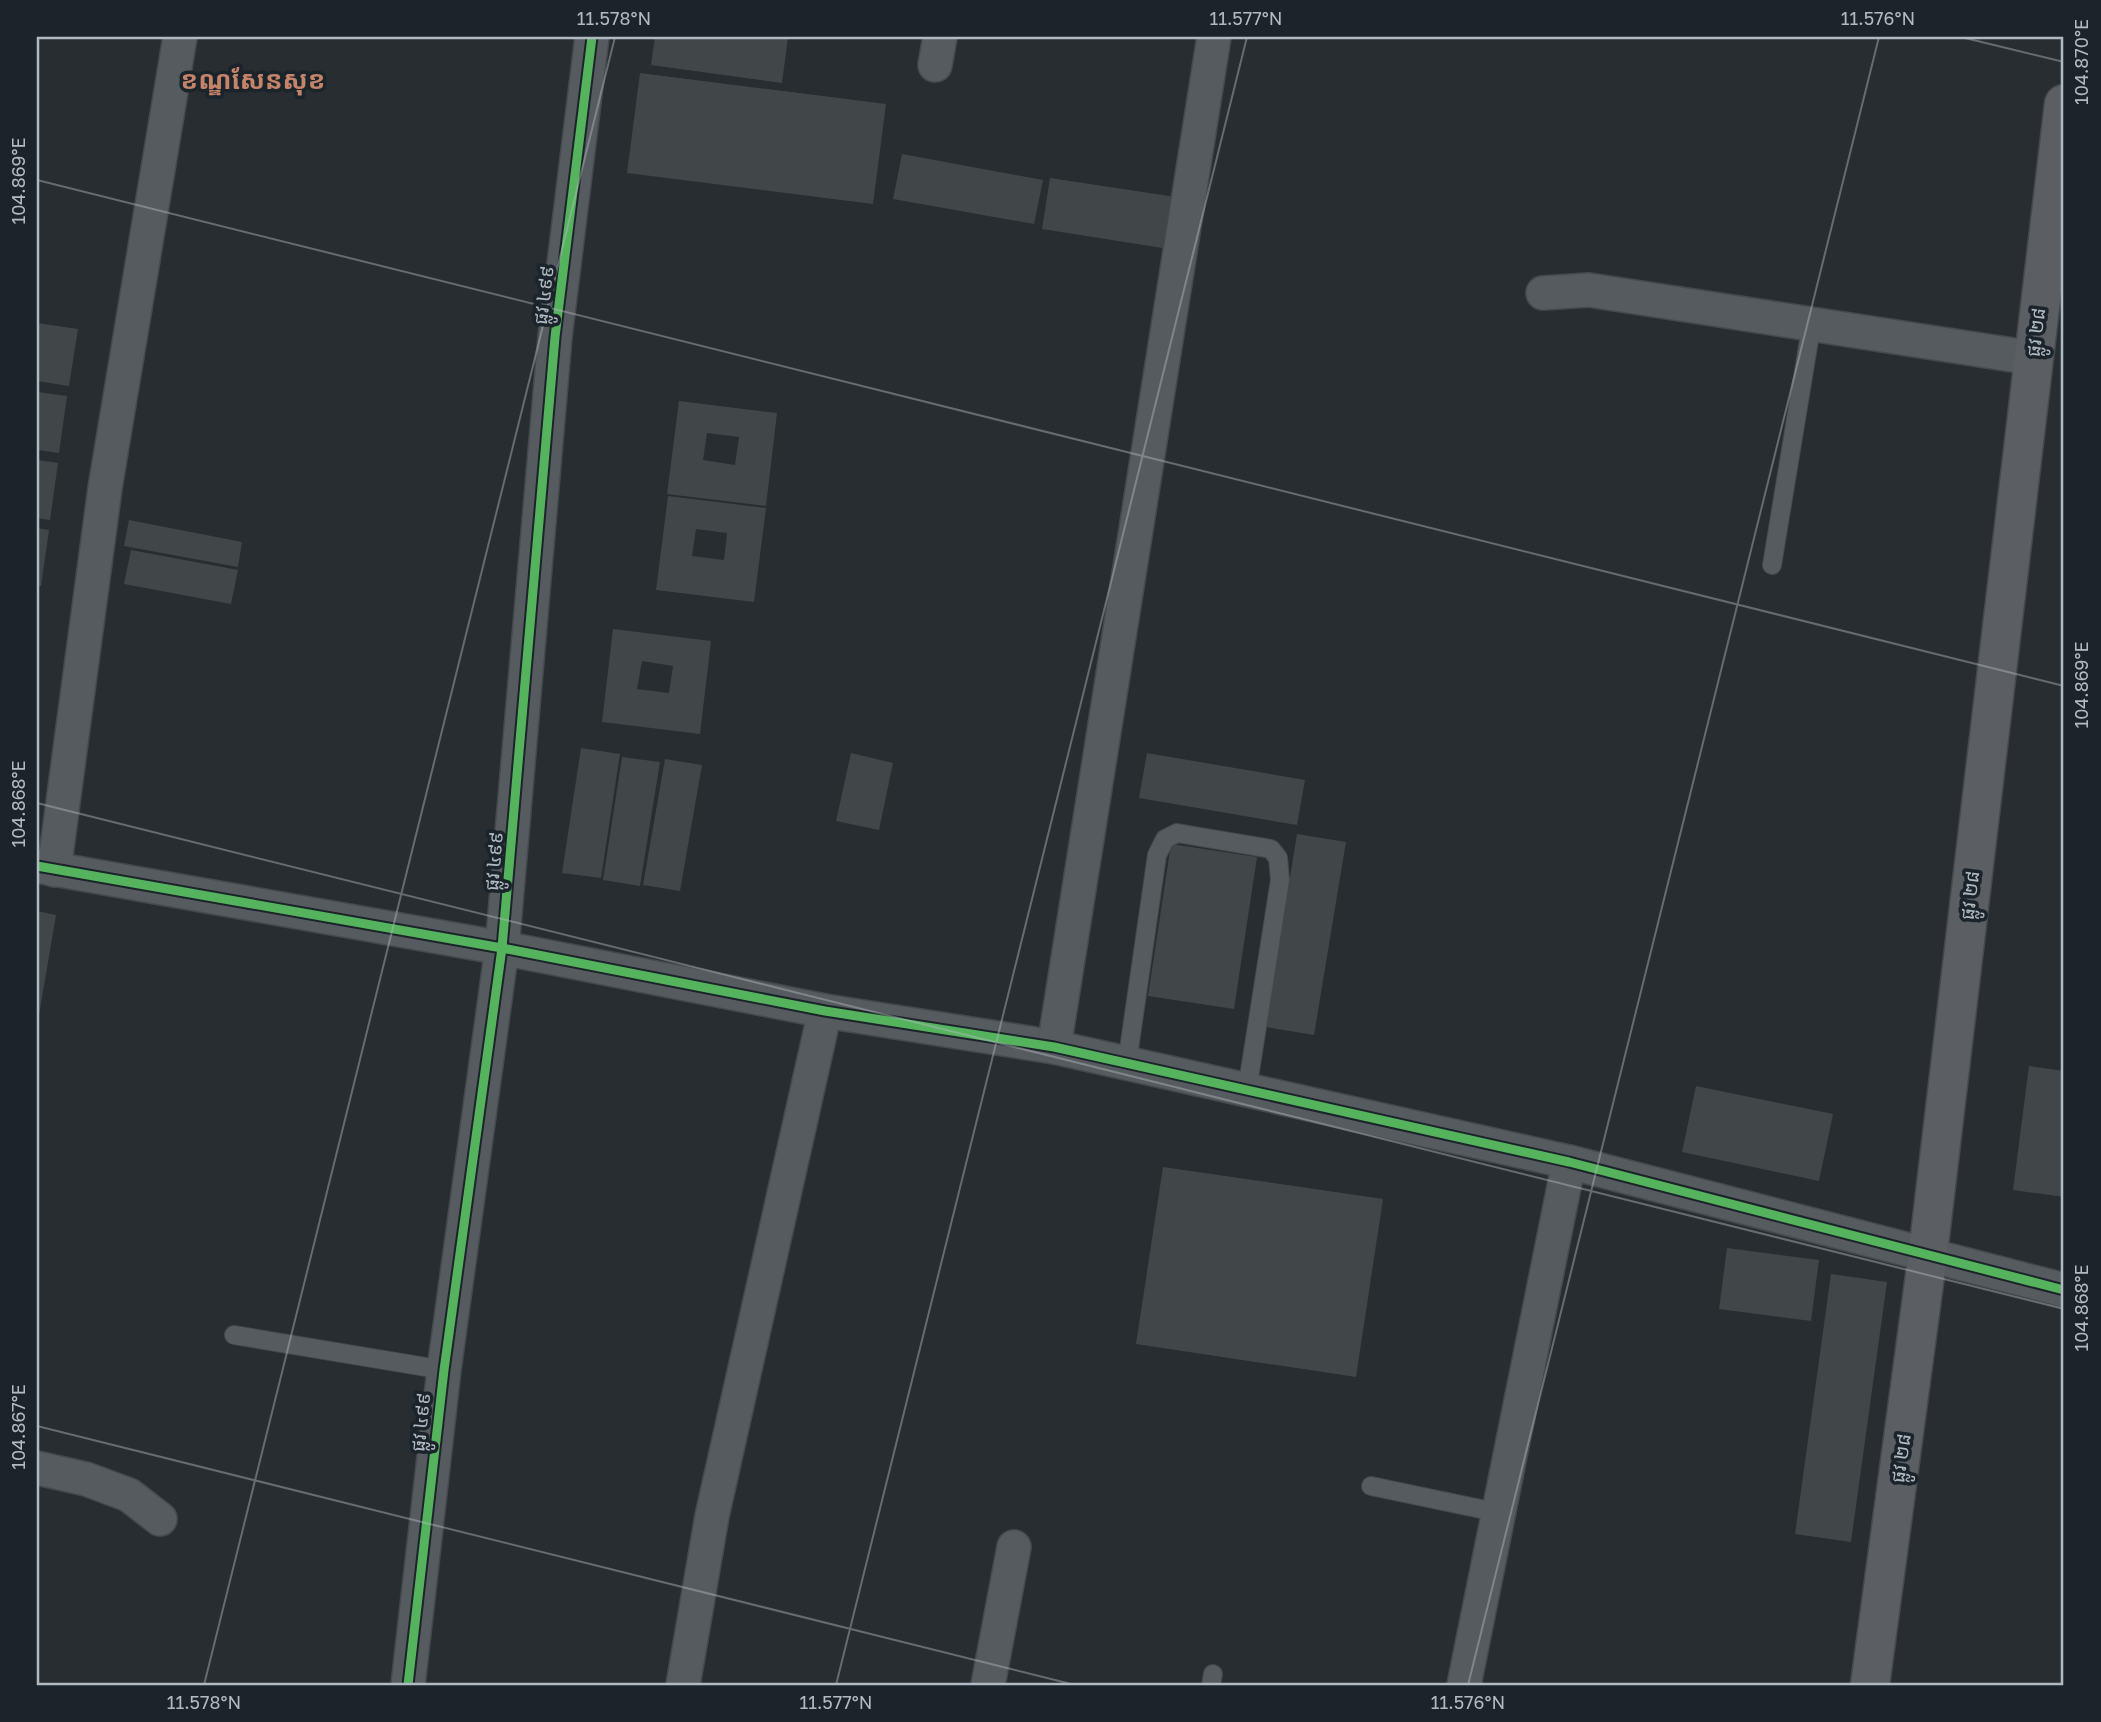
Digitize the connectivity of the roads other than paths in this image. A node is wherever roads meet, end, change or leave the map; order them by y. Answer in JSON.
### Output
{"nodes":[{"id":1,"x":180,"y":37,"type":"edge"},
{"id":2,"x":592,"y":37,"type":"edge"},
{"id":3,"x":1214,"y":37,"type":"edge"},
{"id":4,"x":2064,"y":104,"type":"edge"},
{"id":5,"x":1543,"y":293,"type":"dead end"},
{"id":6,"x":1812,"y":322,"type":"junction"},
{"id":7,"x":2032,"y":358,"type":"junction"},
{"id":8,"x":1772,"y":565,"type":"dead end"},
{"id":9,"x":45,"y":868,"type":"edge"},
{"id":10,"x":502,"y":948,"type":"junction"},
{"id":11,"x":825,"y":1011,"type":"junction"},
{"id":12,"x":1054,"y":1047,"type":"junction"},
{"id":13,"x":1127,"y":1063,"type":"junction"},
{"id":14,"x":1247,"y":1090,"type":"junction"},
{"id":15,"x":1569,"y":1162,"type":"junction"},
{"id":16,"x":1928,"y":1253,"type":"junction"},
{"id":17,"x":2064,"y":1290,"type":"edge"},
{"id":18,"x":234,"y":1335,"type":"dead end"},
{"id":19,"x":443,"y":1370,"type":"junction"},
{"id":20,"x":37,"y":1468,"type":"edge"},
{"id":21,"x":1371,"y":1486,"type":"dead end"},
{"id":22,"x":1500,"y":1513,"type":"junction"},
{"id":23,"x":160,"y":1519,"type":"dead end"},
{"id":24,"x":1014,"y":1547,"type":"dead end"},
{"id":25,"x":408,"y":1685,"type":"edge"},
{"id":26,"x":683,"y":1685,"type":"edge"},
{"id":27,"x":988,"y":1685,"type":"edge"},
{"id":28,"x":1464,"y":1685,"type":"edge"},
{"id":29,"x":1870,"y":1685,"type":"edge"}],
"edges":[{"from":1,"to":9,"type":"street"},
{"from":2,"to":10,"type":"street","name":"ផ្លូវ ៤៩៩"},
{"from":3,"to":12,"type":"street"},
{"from":4,"to":7,"type":"street","name":"ផ្លូវ ២៨"},
{"from":5,"to":6,"type":"street"},
{"from":6,"to":7,"type":"street"},
{"from":6,"to":8,"type":"lane"},
{"from":7,"to":16,"type":"street","name":"ផ្លូវ ២៨"},
{"from":9,"to":10,"type":"street"},
{"from":10,"to":11,"type":"street"},
{"from":10,"to":19,"type":"street","name":"ផ្លូវ ៤៩៩"},
{"from":11,"to":12,"type":"street"},
{"from":11,"to":26,"type":"street"},
{"from":12,"to":13,"type":"street"},
{"from":13,"to":14,"type":"street"},
{"from":13,"to":14,"type":"lane"},
{"from":14,"to":15,"type":"street"},
{"from":15,"to":16,"type":"street"},
{"from":15,"to":22,"type":"street"},
{"from":16,"to":17,"type":"street"},
{"from":16,"to":29,"type":"street","name":"ផ្លូវ ២៨"},
{"from":18,"to":19,"type":"lane"},
{"from":19,"to":25,"type":"street","name":"ផ្លូវ ៤៩៩"},
{"from":20,"to":23,"type":"street"},
{"from":21,"to":22,"type":"lane"},
{"from":22,"to":28,"type":"street"},
{"from":24,"to":27,"type":"street"}]}
